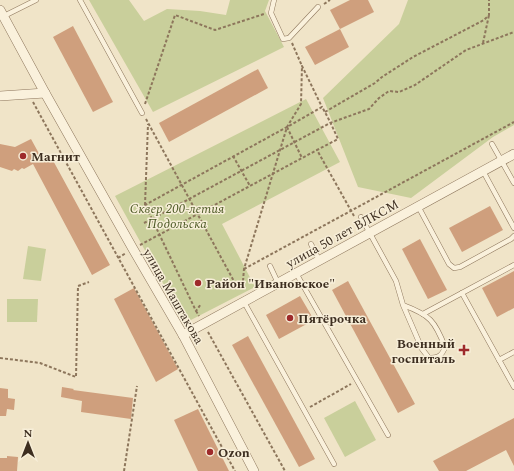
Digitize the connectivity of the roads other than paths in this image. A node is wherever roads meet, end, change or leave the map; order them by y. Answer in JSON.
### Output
{"nodes":[{"id":1,"x":36,"y":0,"type":"edge"},
{"id":2,"x":80,"y":0,"type":"edge"},
{"id":3,"x":274,"y":0,"type":"edge"},
{"id":4,"x":318,"y":7,"type":"dead end"},
{"id":5,"x":2,"y":13,"type":"edge"},
{"id":6,"x":45,"y":93,"type":"junction"},
{"id":7,"x":0,"y":96,"type":"edge"},
{"id":8,"x":142,"y":113,"type":"road end"},
{"id":9,"x":492,"y":144,"type":"dead end"},
{"id":10,"x":514,"y":154,"type":"edge"},
{"id":11,"x":501,"y":161,"type":"junction"},
{"id":12,"x":483,"y":171,"type":"junction"},
{"id":13,"x":514,"y":183,"type":"edge"},
{"id":14,"x":418,"y":206,"type":"junction"},
{"id":15,"x":361,"y":217,"type":"dead end"},
{"id":16,"x":514,"y":228,"type":"edge"},
{"id":17,"x":369,"y":233,"type":"junction"},
{"id":18,"x":514,"y":236,"type":"edge"},
{"id":19,"x":311,"y":244,"type":"dead end"},
{"id":20,"x":319,"y":260,"type":"junction"},
{"id":21,"x":514,"y":265,"type":"edge"},
{"id":22,"x":270,"y":266,"type":"dead end"},
{"id":23,"x":296,"y":273,"type":"junction"},
{"id":24,"x":278,"y":283,"type":"junction"},
{"id":25,"x":462,"y":293,"type":"junction"},
{"id":26,"x":244,"y":302,"type":"junction"},
{"id":27,"x":403,"y":305,"type":"junction"},
{"id":28,"x":423,"y":314,"type":"junction"},
{"id":29,"x":183,"y":335,"type":"junction"},
{"id":30,"x":514,"y":352,"type":"edge"},
{"id":31,"x":499,"y":360,"type":"junction"},
{"id":32,"x":514,"y":387,"type":"edge"},
{"id":33,"x":388,"y":435,"type":"dead end"},
{"id":34,"x":334,"y":464,"type":"dead end"},
{"id":35,"x":254,"y":471,"type":"edge"}],
"edges":[{"from":1,"to":5,"type":"lane"},
{"from":2,"to":8,"type":"lane"},
{"from":3,"to":4,"type":"lane"},
{"from":5,"to":6,"type":"street","name":"улица Маштакова"},
{"from":6,"to":7,"type":"street"},
{"from":6,"to":29,"type":"street","name":"улица Маштакова"},
{"from":9,"to":11,"type":"lane"},
{"from":10,"to":11,"type":"street","name":"улица 50 лет ВЛКСМ"},
{"from":11,"to":12,"type":"street","name":"улица 50 лет ВЛКСМ"},
{"from":11,"to":13,"type":"lane"},
{"from":12,"to":14,"type":"street","name":"улица 50 лет ВЛКСМ"},
{"from":12,"to":16,"type":"lane"},
{"from":14,"to":17,"type":"street","name":"улица 50 лет ВЛКСМ"},
{"from":14,"to":18,"type":"lane"},
{"from":15,"to":17,"type":"lane"},
{"from":17,"to":20,"type":"street","name":"улица 50 лет ВЛКСМ"},
{"from":17,"to":27,"type":"lane"},
{"from":19,"to":20,"type":"lane"},
{"from":20,"to":23,"type":"street","name":"улица 50 лет ВЛКСМ"},
{"from":21,"to":25,"type":"lane"},
{"from":22,"to":24,"type":"lane"},
{"from":23,"to":24,"type":"street","name":"улица 50 лет ВЛКСМ"},
{"from":23,"to":33,"type":"lane"},
{"from":24,"to":26,"type":"street","name":"улица 50 лет ВЛКСМ"},
{"from":25,"to":28,"type":"lane"},
{"from":25,"to":31,"type":"lane"},
{"from":26,"to":29,"type":"street","name":"улица 50 лет ВЛКСМ"},
{"from":26,"to":34,"type":"lane"},
{"from":27,"to":28,"type":"lane"},
{"from":27,"to":28,"type":"lane"},
{"from":29,"to":35,"type":"street","name":"улица Маштакова"},
{"from":30,"to":31,"type":"lane"},
{"from":31,"to":32,"type":"lane"}]}
